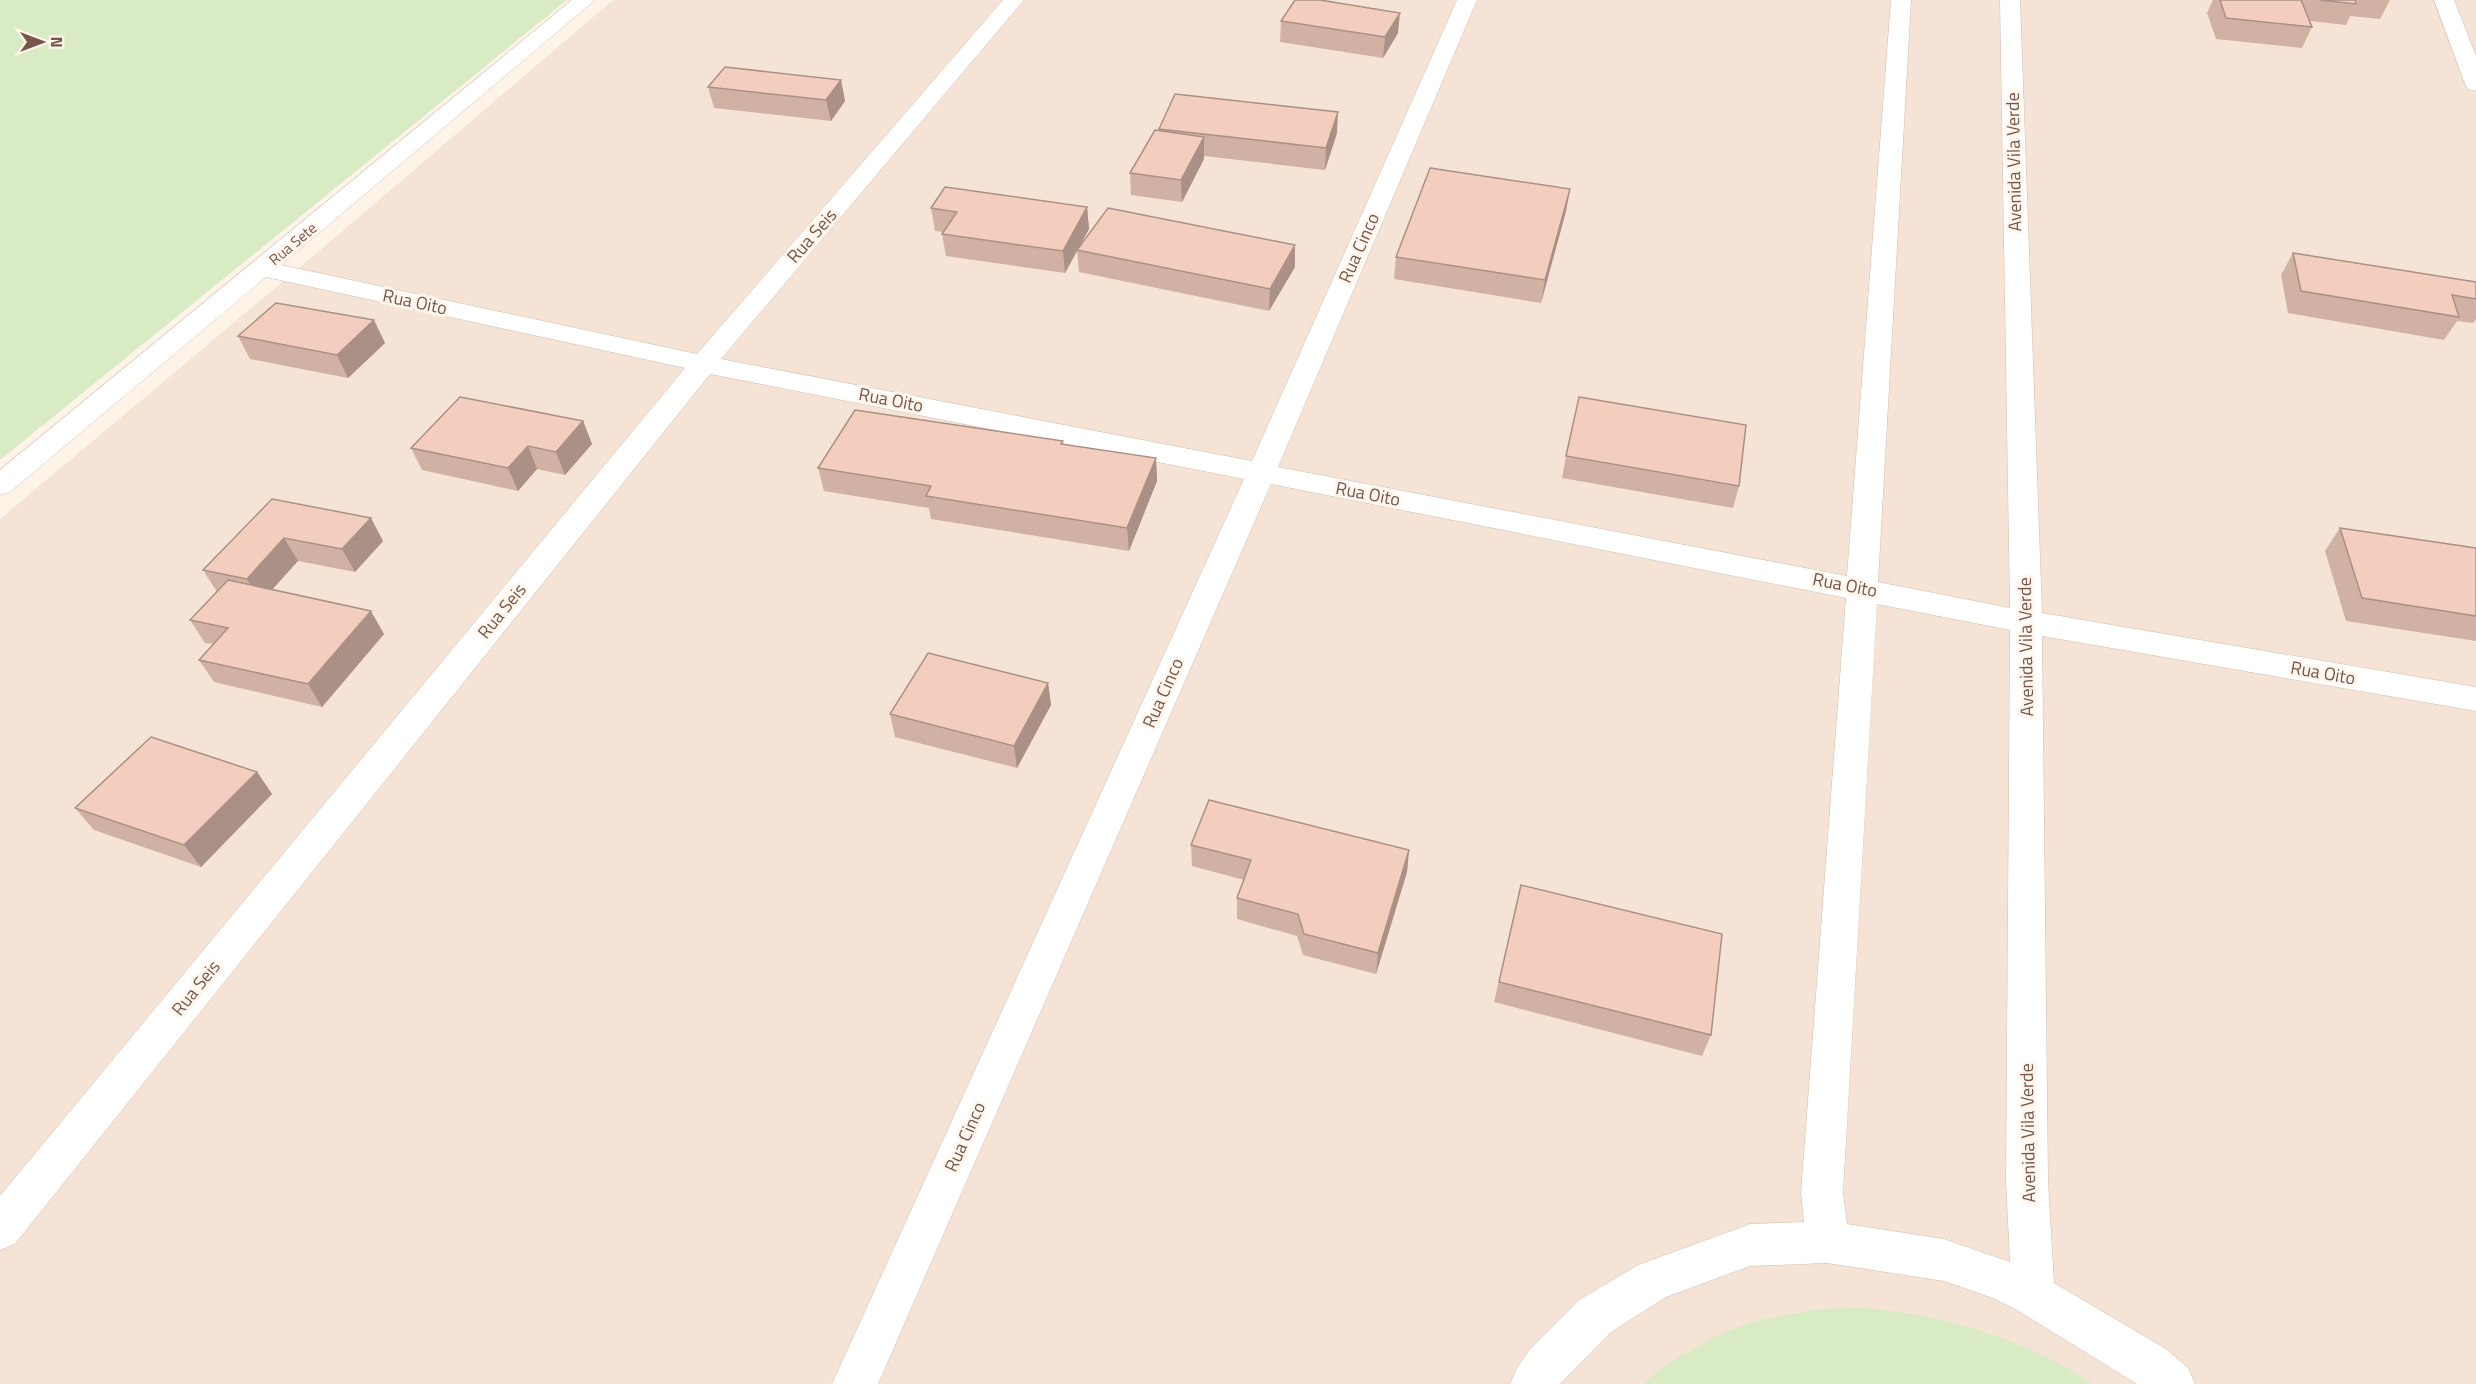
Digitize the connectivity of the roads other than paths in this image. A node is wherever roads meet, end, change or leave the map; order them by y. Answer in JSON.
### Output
{"nodes":[{"id":1,"x":585,"y":0,"type":"edge"},
{"id":2,"x":1014,"y":0,"type":"edge"},
{"id":3,"x":1467,"y":0,"type":"edge"},
{"id":4,"x":1901,"y":0,"type":"edge"},
{"id":5,"x":2010,"y":0,"type":"edge"},
{"id":6,"x":2444,"y":0,"type":"edge"},
{"id":7,"x":2476,"y":84,"type":"edge"},
{"id":8,"x":263,"y":269,"type":"junction"},
{"id":9,"x":703,"y":364,"type":"junction"},
{"id":10,"x":1260,"y":473,"type":"junction"},
{"id":11,"x":0,"y":485,"type":"edge"},
{"id":12,"x":1863,"y":588,"type":"junction"},
{"id":13,"x":2026,"y":622,"type":"junction"},
{"id":14,"x":2476,"y":699,"type":"edge"},
{"id":15,"x":0,"y":1229,"type":"edge"},
{"id":16,"x":1827,"y":1242,"type":"junction"},
{"id":17,"x":2033,"y":1295,"type":"junction"},
{"id":18,"x":855,"y":1384,"type":"edge"},
{"id":19,"x":1533,"y":1384,"type":"edge"},
{"id":20,"x":2172,"y":1384,"type":"edge"}],
"edges":[{"from":1,"to":8,"type":"street","name":"Rua Sete"},
{"from":2,"to":9,"type":"street","name":"Rua Seis"},
{"from":3,"to":10,"type":"street","name":"Rua Cinco"},
{"from":4,"to":12,"type":"street"},
{"from":5,"to":13,"type":"street","name":"Avenida Vila Verde"},
{"from":6,"to":7,"type":"street"},
{"from":8,"to":9,"type":"street","name":"Rua Oito"},
{"from":8,"to":11,"type":"street","name":"Rua Sete"},
{"from":9,"to":10,"type":"street","name":"Rua Oito"},
{"from":9,"to":15,"type":"street","name":"Rua Seis"},
{"from":10,"to":12,"type":"street","name":"Rua Oito"},
{"from":10,"to":18,"type":"street","name":"Rua Cinco"},
{"from":12,"to":13,"type":"street","name":"Rua Oito"},
{"from":12,"to":16,"type":"street"},
{"from":13,"to":14,"type":"street","name":"Rua Oito"},
{"from":13,"to":17,"type":"street","name":"Avenida Vila Verde"},
{"from":16,"to":17,"type":"street"},
{"from":16,"to":19,"type":"street"},
{"from":17,"to":20,"type":"street"}]}
